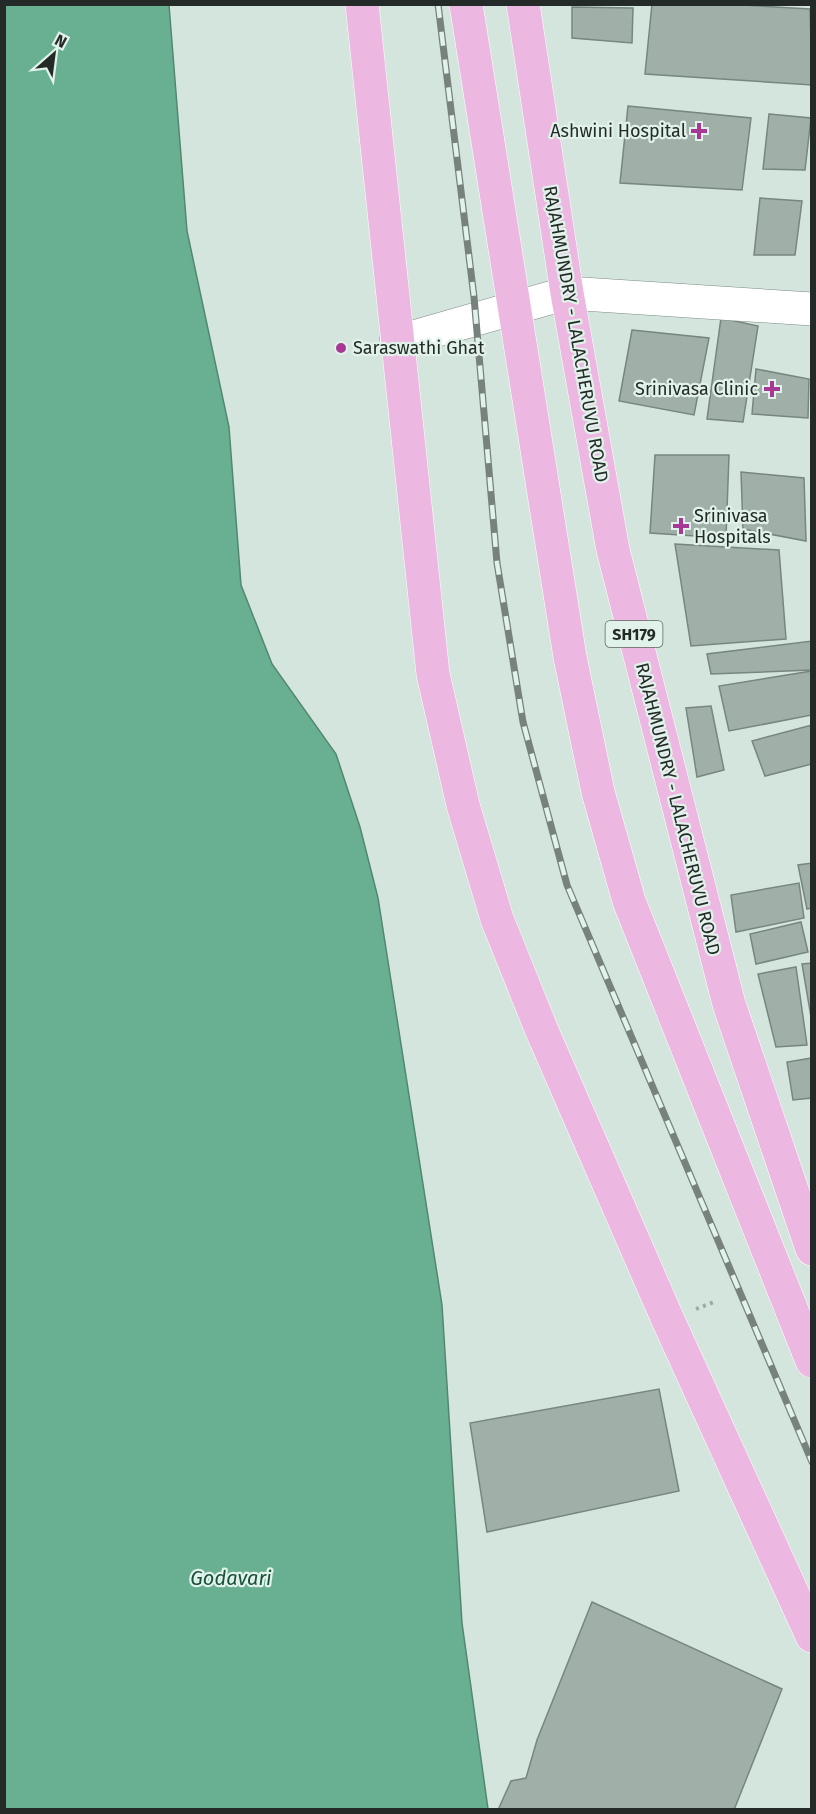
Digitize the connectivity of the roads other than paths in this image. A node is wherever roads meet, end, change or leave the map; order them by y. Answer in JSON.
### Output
{"nodes":[{"id":1,"x":362,"y":4,"type":"edge"},
{"id":2,"x":466,"y":4,"type":"edge"},
{"id":3,"x":523,"y":4,"type":"edge"},
{"id":4,"x":567,"y":293,"type":"junction"},
{"id":5,"x":812,"y":309,"type":"edge"},
{"id":6,"x":396,"y":342,"type":"junction"},
{"id":7,"x":812,"y":1249,"type":"edge"},
{"id":8,"x":812,"y":1361,"type":"edge"},
{"id":9,"x":812,"y":1636,"type":"edge"}],
"edges":[{"from":1,"to":6,"type":"main road"},
{"from":2,"to":8,"type":"main road","bridge":true},
{"from":3,"to":4,"type":"main road","name":"RAJAHMUNDRY - LALACHERUVU ROAD","number":"SH179"},
{"from":4,"to":5,"type":"street"},
{"from":4,"to":6,"type":"street"},
{"from":4,"to":7,"type":"main road","name":"RAJAHMUNDRY - LALACHERUVU ROAD","number":"SH179"},
{"from":6,"to":9,"type":"main road"}]}
